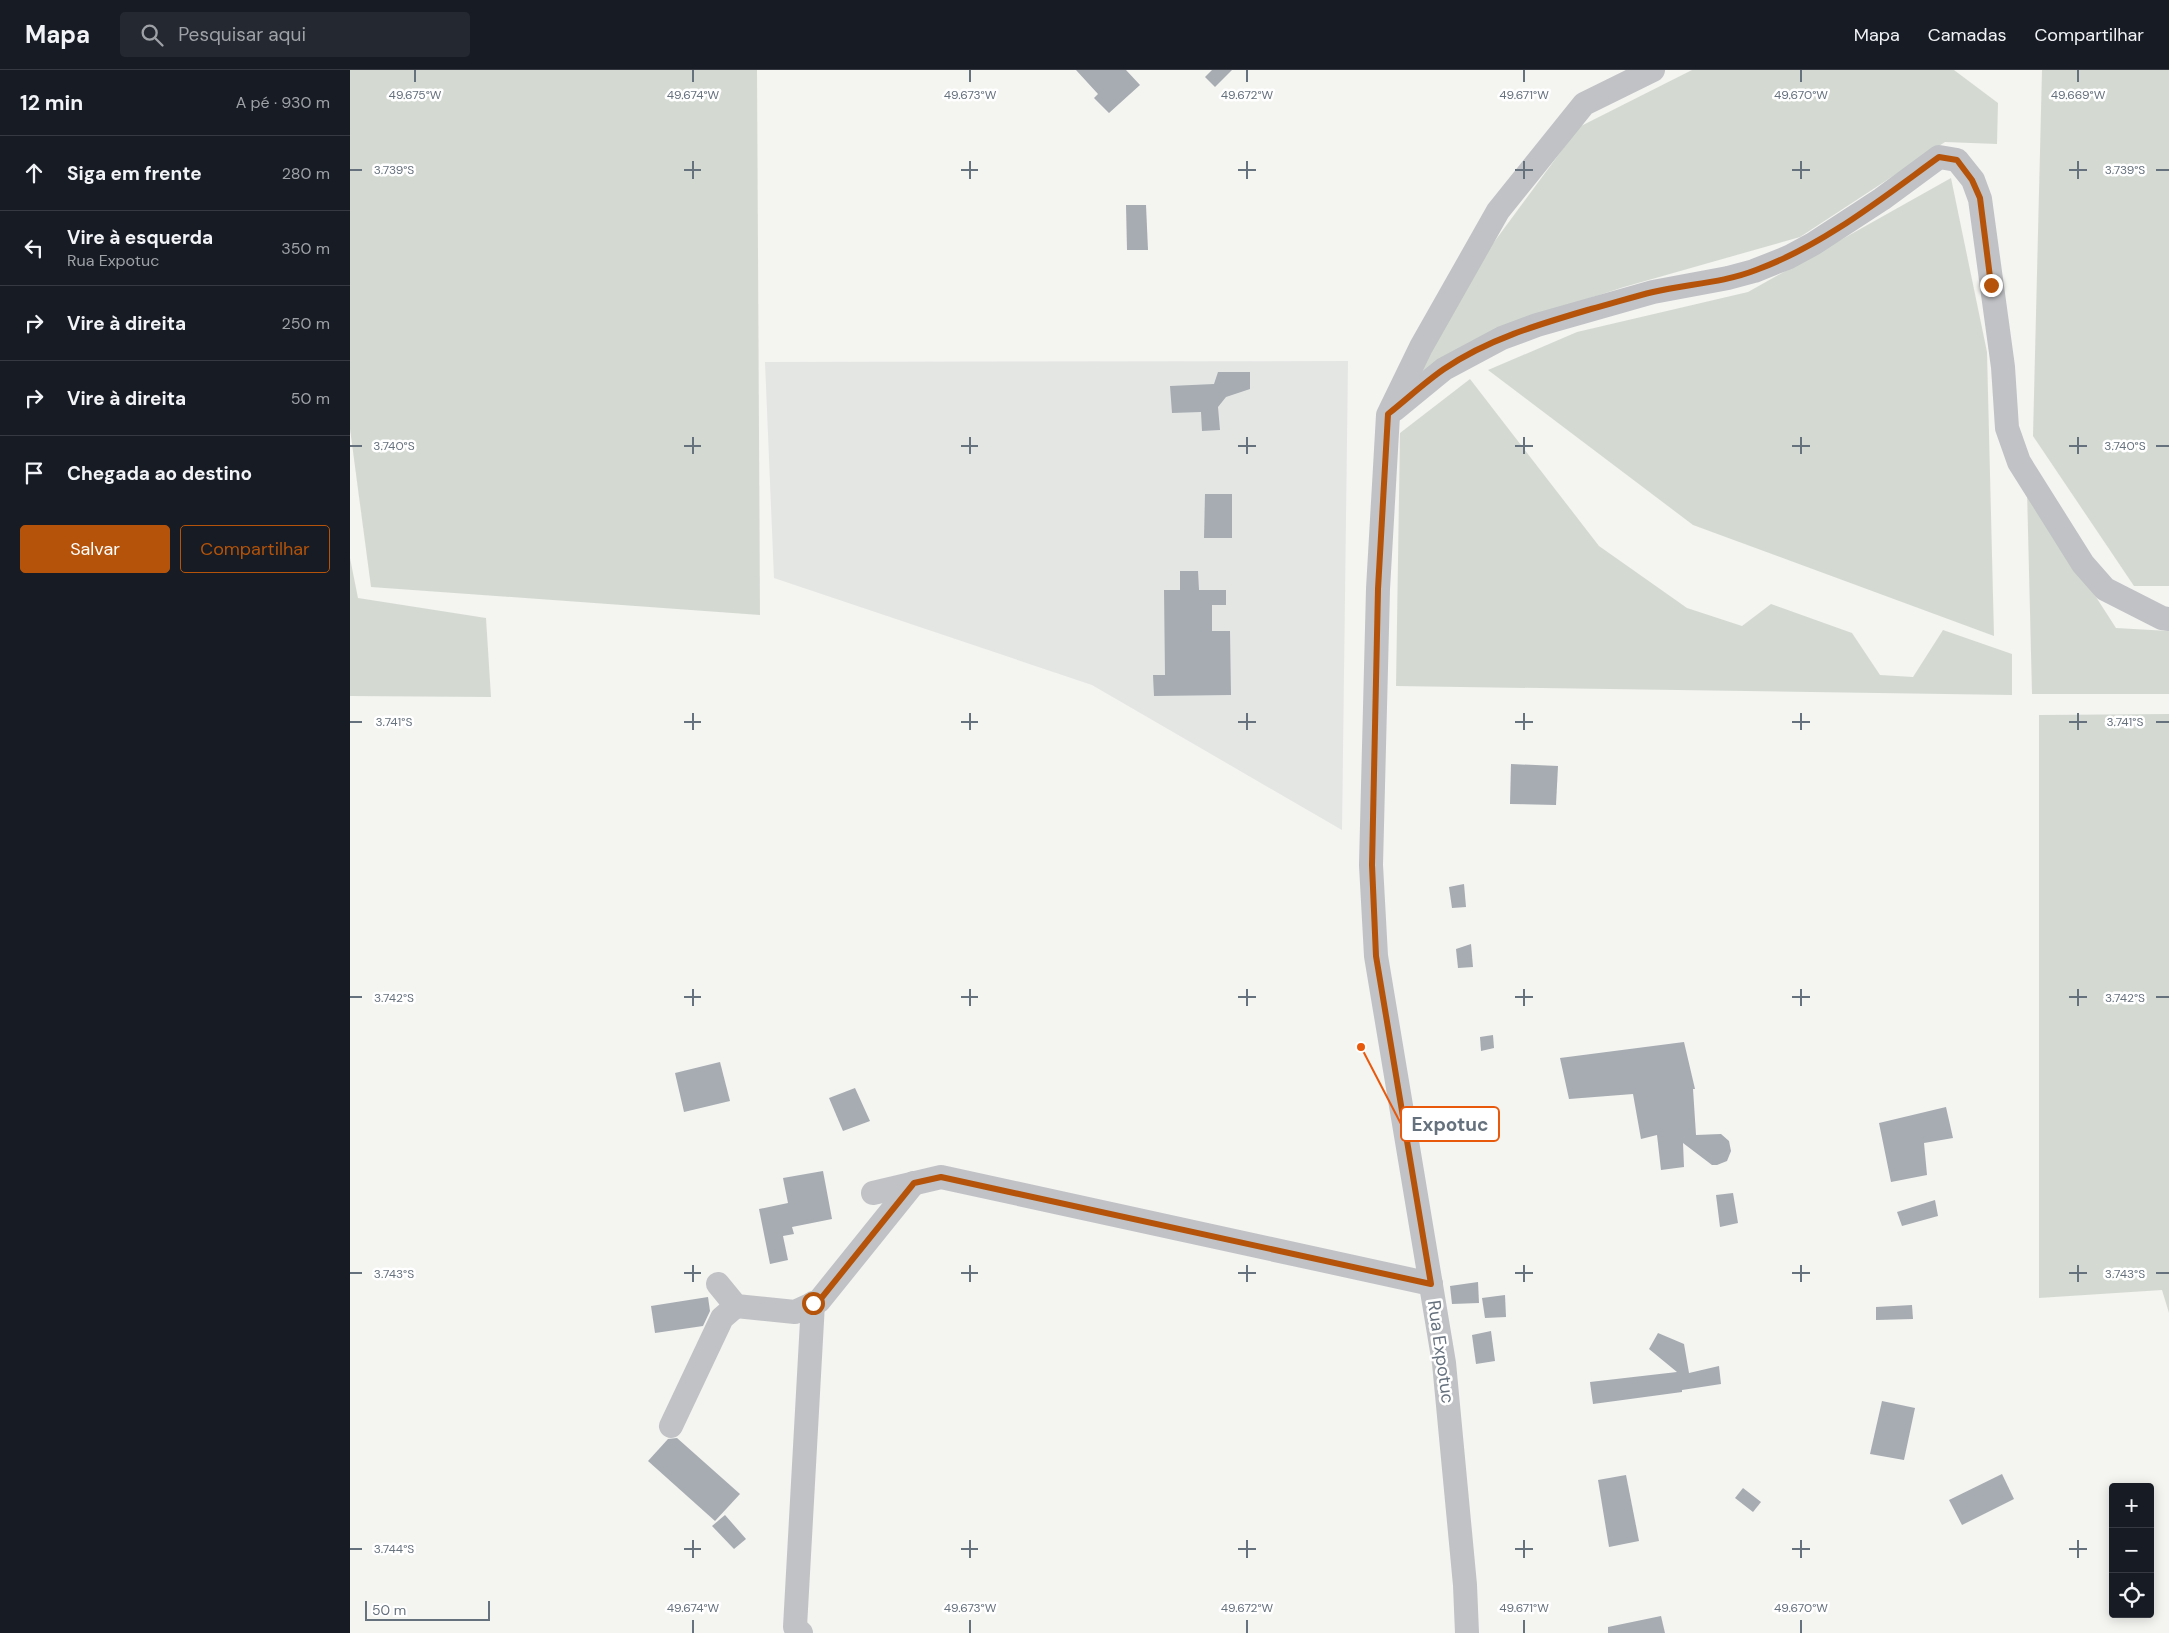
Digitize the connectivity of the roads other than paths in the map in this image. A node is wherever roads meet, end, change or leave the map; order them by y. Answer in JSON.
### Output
{"nodes":[{"id":1,"x":1653,"y":70,"type":"edge"},
{"id":2,"x":1388,"y":414,"type":"junction"},
{"id":3,"x":2169,"y":619,"type":"edge"},
{"id":4,"x":914,"y":1183,"type":"junction"},
{"id":5,"x":873,"y":1193,"type":"dead end"},
{"id":6,"x":718,"y":1284,"type":"dead end"},
{"id":7,"x":1431,"y":1284,"type":"junction"},
{"id":8,"x":813,"y":1303,"type":"junction"},
{"id":9,"x":736,"y":1306,"type":"junction"},
{"id":10,"x":671,"y":1426,"type":"dead end"},
{"id":11,"x":801,"y":1633,"type":"edge"},
{"id":12,"x":1467,"y":1633,"type":"edge"}],
"edges":[{"from":1,"to":2,"type":"street"},
{"from":2,"to":3,"type":"street"},
{"from":2,"to":7,"type":"street","name":"Rua Expotuc"},
{"from":4,"to":5,"type":"street"},
{"from":4,"to":7,"type":"street"},
{"from":4,"to":8,"type":"street"},
{"from":6,"to":9,"type":"street"},
{"from":7,"to":12,"type":"street","name":"Rua Expotuc"},
{"from":8,"to":9,"type":"street"},
{"from":8,"to":11,"type":"street"},
{"from":9,"to":10,"type":"street"}]}
